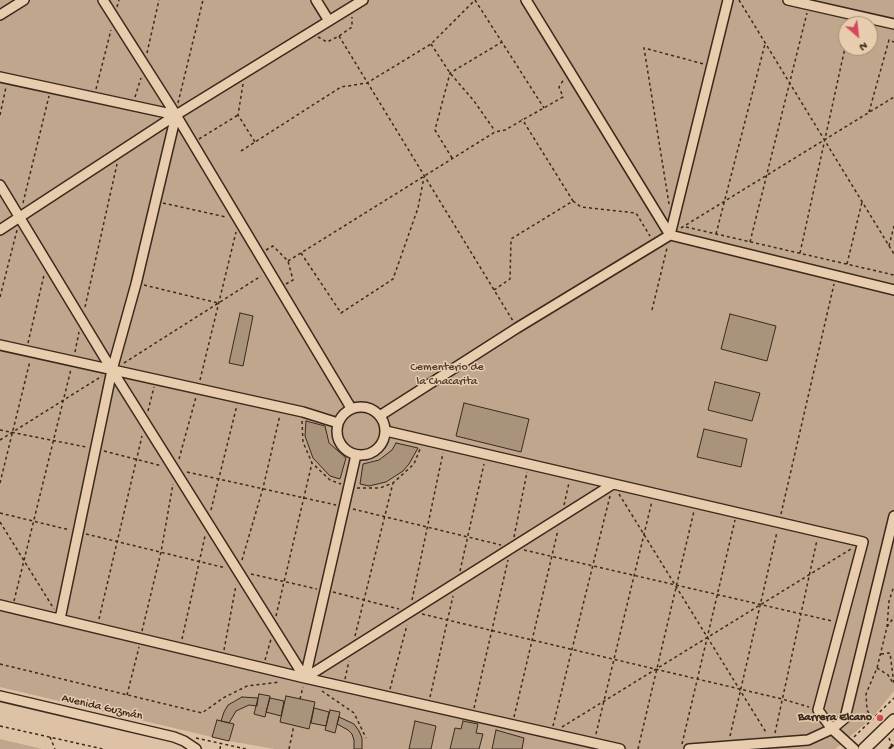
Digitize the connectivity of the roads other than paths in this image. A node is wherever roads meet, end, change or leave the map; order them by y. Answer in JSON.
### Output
{"nodes":[{"id":1,"x":24,"y":0,"type":"edge"},
{"id":2,"x":103,"y":0,"type":"edge"},
{"id":3,"x":316,"y":0,"type":"edge"},
{"id":4,"x":363,"y":0,"type":"edge"},
{"id":5,"x":526,"y":0,"type":"edge"},
{"id":6,"x":728,"y":0,"type":"edge"},
{"id":7,"x":788,"y":0,"type":"edge"},
{"id":8,"x":0,"y":15,"type":"edge"},
{"id":9,"x":328,"y":21,"type":"junction"},
{"id":10,"x":894,"y":24,"type":"edge"},
{"id":11,"x":4,"y":77,"type":"edge"},
{"id":12,"x":176,"y":115,"type":"junction"},
{"id":13,"x":0,"y":184,"type":"edge"},
{"id":14,"x":20,"y":217,"type":"junction"},
{"id":15,"x":0,"y":230,"type":"edge"},
{"id":16,"x":670,"y":235,"type":"junction"},
{"id":17,"x":894,"y":290,"type":"edge"},
{"id":18,"x":0,"y":345,"type":"edge"},
{"id":19,"x":112,"y":370,"type":"junction"},
{"id":20,"x":351,"y":408,"type":"junction"},
{"id":21,"x":381,"y":415,"type":"junction"},
{"id":22,"x":338,"y":423,"type":"junction"},
{"id":23,"x":386,"y":431,"type":"junction"},
{"id":24,"x":356,"y":455,"type":"junction"},
{"id":25,"x":613,"y":484,"type":"junction"},
{"id":26,"x":894,"y":516,"type":"edge"},
{"id":27,"x":0,"y":605,"type":"edge"},
{"id":28,"x":60,"y":619,"type":"junction"},
{"id":29,"x":305,"y":678,"type":"junction"},
{"id":30,"x":0,"y":696,"type":"edge"},
{"id":31,"x":894,"y":720,"type":"edge"},
{"id":32,"x":832,"y":728,"type":"junction"},
{"id":33,"x":851,"y":746,"type":"edge"},
{"id":34,"x":196,"y":749,"type":"edge"},
{"id":35,"x":620,"y":749,"type":"edge"},
{"id":36,"x":689,"y":749,"type":"edge"},
{"id":37,"x":864,"y":749,"type":"edge"}],
"edges":[{"from":1,"to":8,"type":"street"},
{"from":2,"to":12,"type":"street"},
{"from":3,"to":9,"type":"street"},
{"from":4,"to":9,"type":"street"},
{"from":5,"to":16,"type":"street"},
{"from":6,"to":16,"type":"street"},
{"from":7,"to":10,"type":"street"},
{"from":9,"to":12,"type":"street"},
{"from":11,"to":12,"type":"street"},
{"from":12,"to":14,"type":"street"},
{"from":12,"to":19,"type":"street"},
{"from":12,"to":20,"type":"street"},
{"from":13,"to":14,"type":"street"},
{"from":14,"to":15,"type":"street"},
{"from":14,"to":19,"type":"street"},
{"from":16,"to":17,"type":"street"},
{"from":16,"to":21,"type":"street"},
{"from":18,"to":19,"type":"street"},
{"from":19,"to":22,"type":"street"},
{"from":19,"to":28,"type":"street"},
{"from":19,"to":29,"type":"street"},
{"from":20,"to":21,"type":"street"},
{"from":20,"to":22,"type":"street"},
{"from":21,"to":23,"type":"street"},
{"from":22,"to":24,"type":"street"},
{"from":23,"to":24,"type":"street"},
{"from":23,"to":25,"type":"street"},
{"from":24,"to":29,"type":"street"},
{"from":25,"to":29,"type":"street"},
{"from":25,"to":32,"type":"street"},
{"from":26,"to":32,"type":"street"},
{"from":27,"to":28,"type":"street"},
{"from":28,"to":29,"type":"street"},
{"from":29,"to":35,"type":"street"},
{"from":30,"to":34,"type":"street","name":"Avenida Guzmán"},
{"from":31,"to":37,"type":"main road"},
{"from":32,"to":33,"type":"street"},
{"from":32,"to":36,"type":"street"}]}
